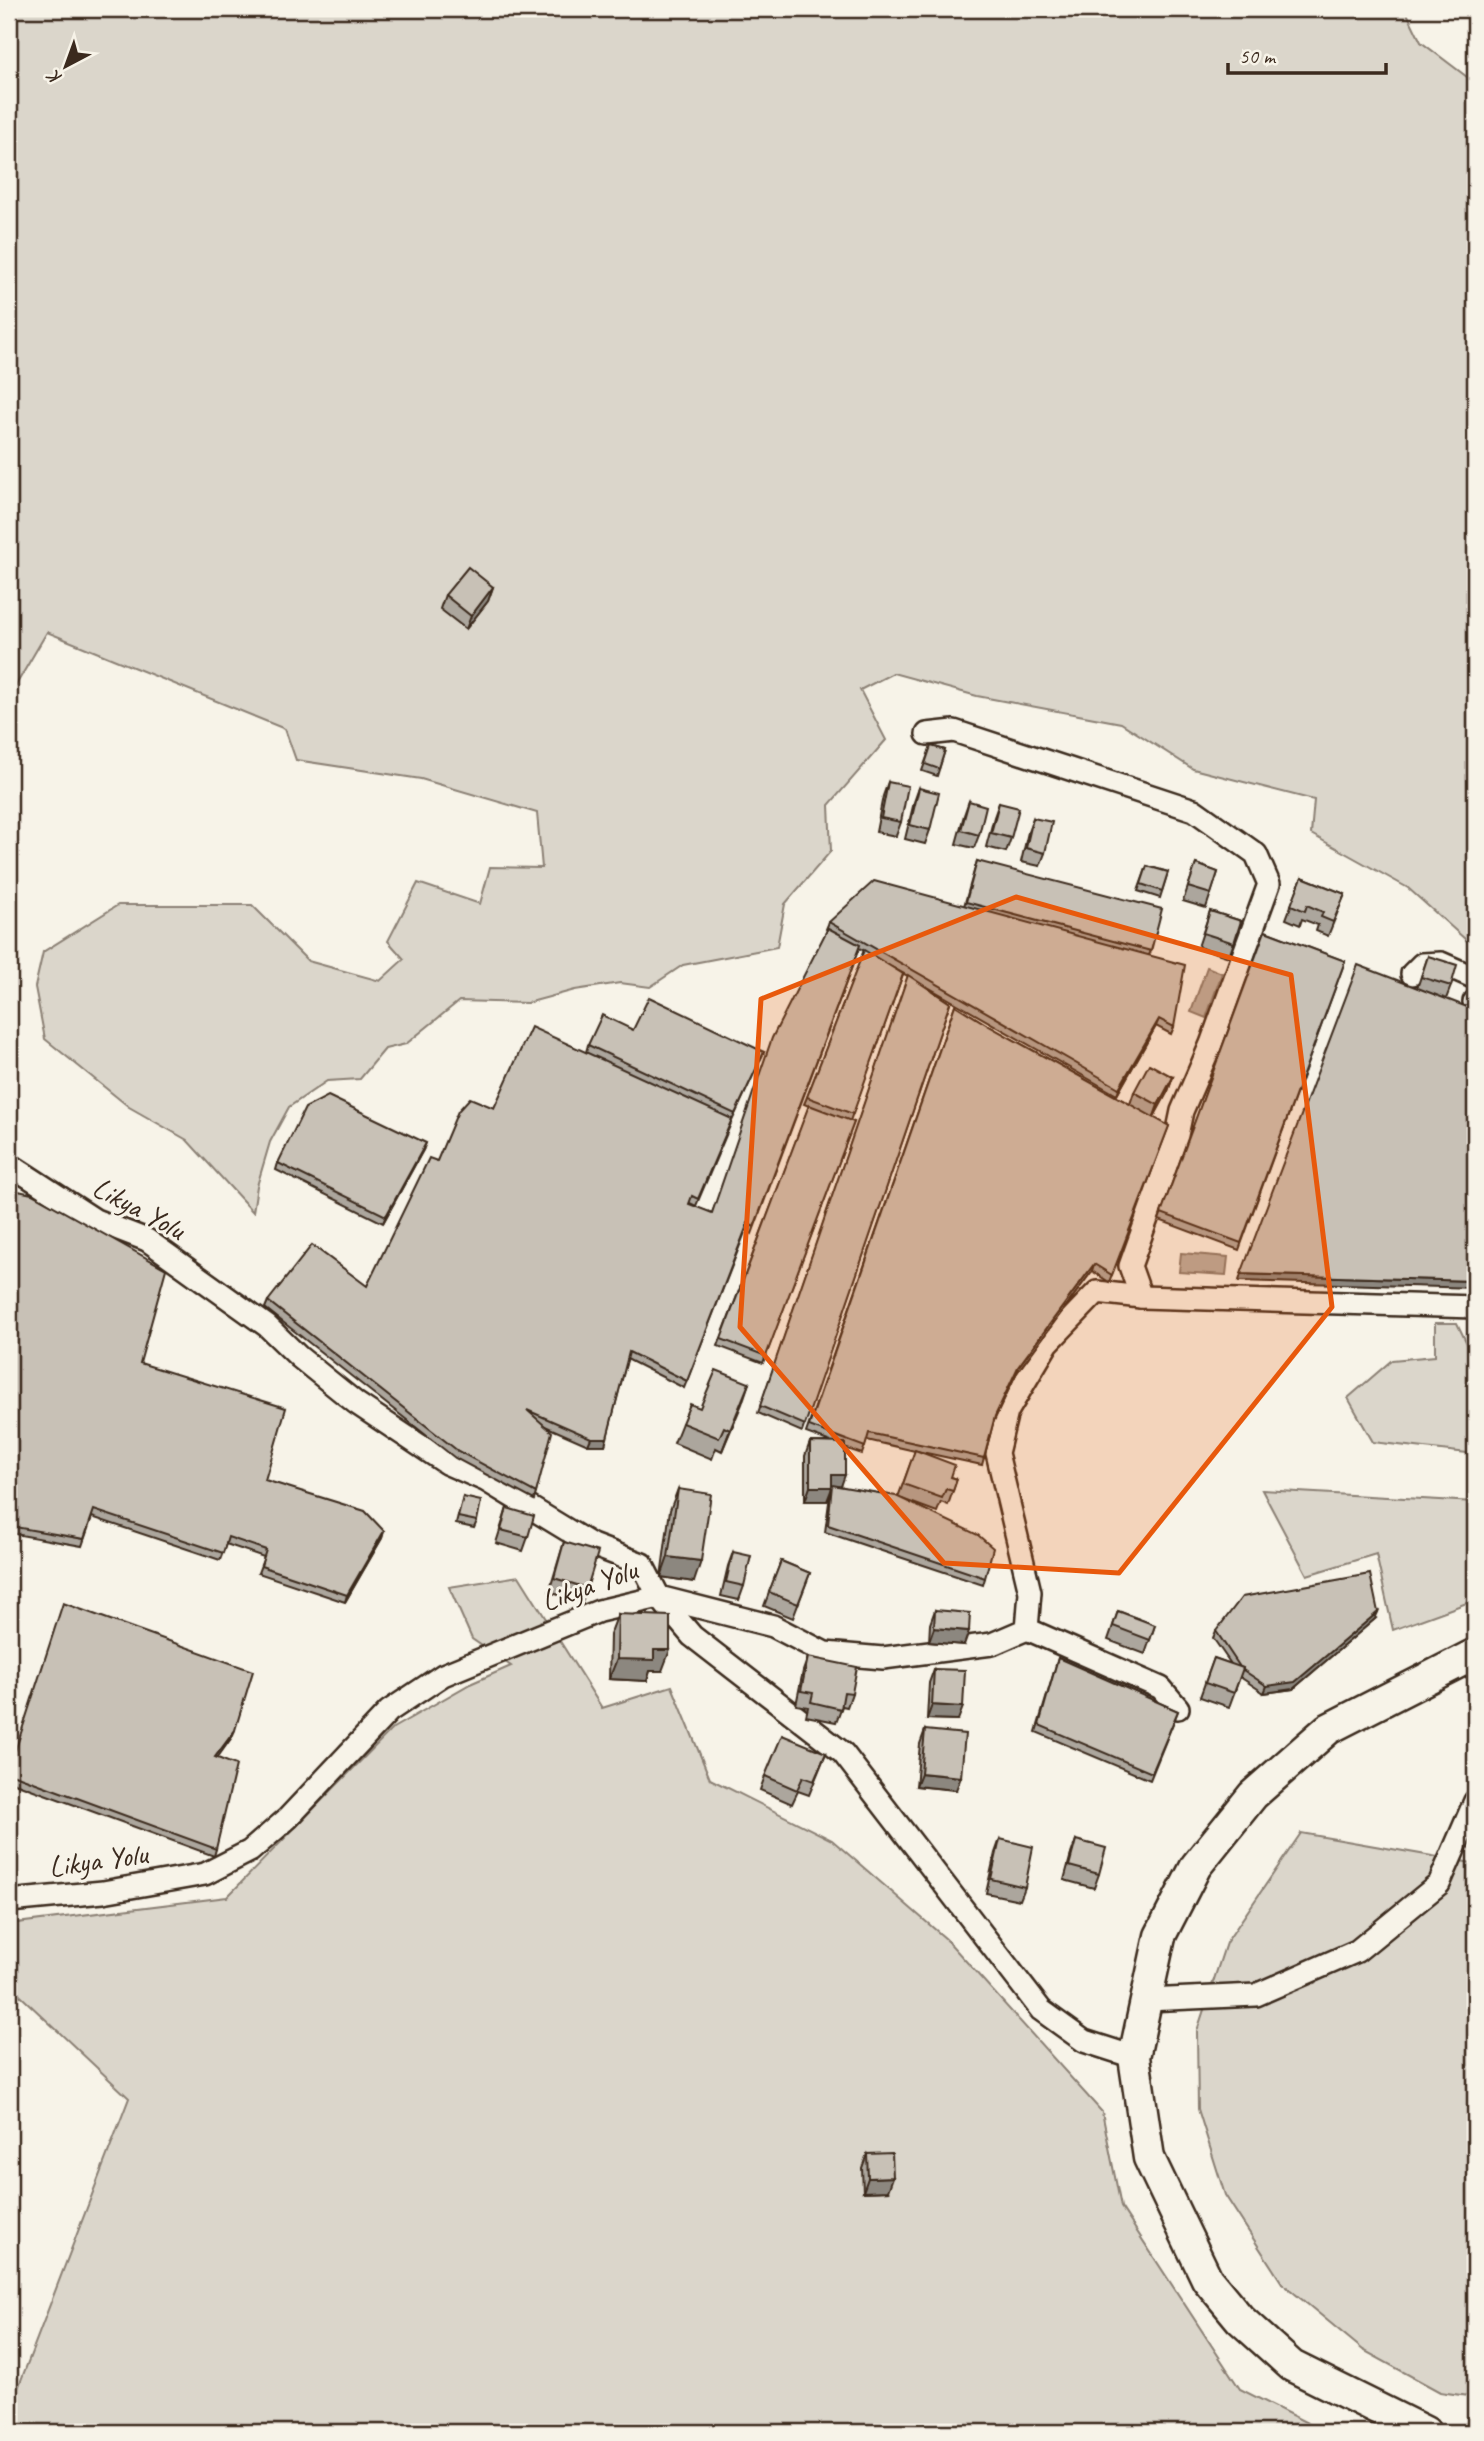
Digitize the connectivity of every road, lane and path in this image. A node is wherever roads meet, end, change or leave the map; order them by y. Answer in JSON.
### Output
{"nodes":[{"id":1,"x":927,"y":734,"type":"dead end"},
{"id":2,"x":1412,"y":974,"type":"dead end"},
{"id":3,"x":1475,"y":978,"type":"edge"},
{"id":4,"x":9,"y":1164,"type":"edge"},
{"id":5,"x":1141,"y":1297,"type":"junction"},
{"id":6,"x":1475,"y":1307,"type":"edge"},
{"id":7,"x":659,"y":1597,"type":"junction"},
{"id":8,"x":1027,"y":1629,"type":"junction"},
{"id":9,"x":1475,"y":1654,"type":"edge"},
{"id":10,"x":1178,"y":1708,"type":"edge"},
{"id":11,"x":1475,"y":1801,"type":"edge"},
{"id":12,"x":9,"y":1901,"type":"edge"},
{"id":13,"x":1147,"y":2000,"type":"junction"},
{"id":14,"x":1134,"y":2057,"type":"junction"},
{"id":15,"x":1425,"y":2432,"type":"edge"}],
"edges":[{"from":1,"to":5,"type":"street"},
{"from":2,"to":3,"type":"street"},
{"from":4,"to":7,"type":"street","name":"Likya Yolu"},
{"from":5,"to":6,"type":"street"},
{"from":5,"to":8,"type":"street"},
{"from":7,"to":8,"type":"street"},
{"from":7,"to":12,"type":"street","name":"Likya Yolu"},
{"from":7,"to":14,"type":"street"},
{"from":8,"to":10,"type":"street"},
{"from":9,"to":13,"type":"highway"},
{"from":11,"to":13,"type":"street"},
{"from":13,"to":14,"type":"highway"},
{"from":14,"to":15,"type":"highway"}]}
